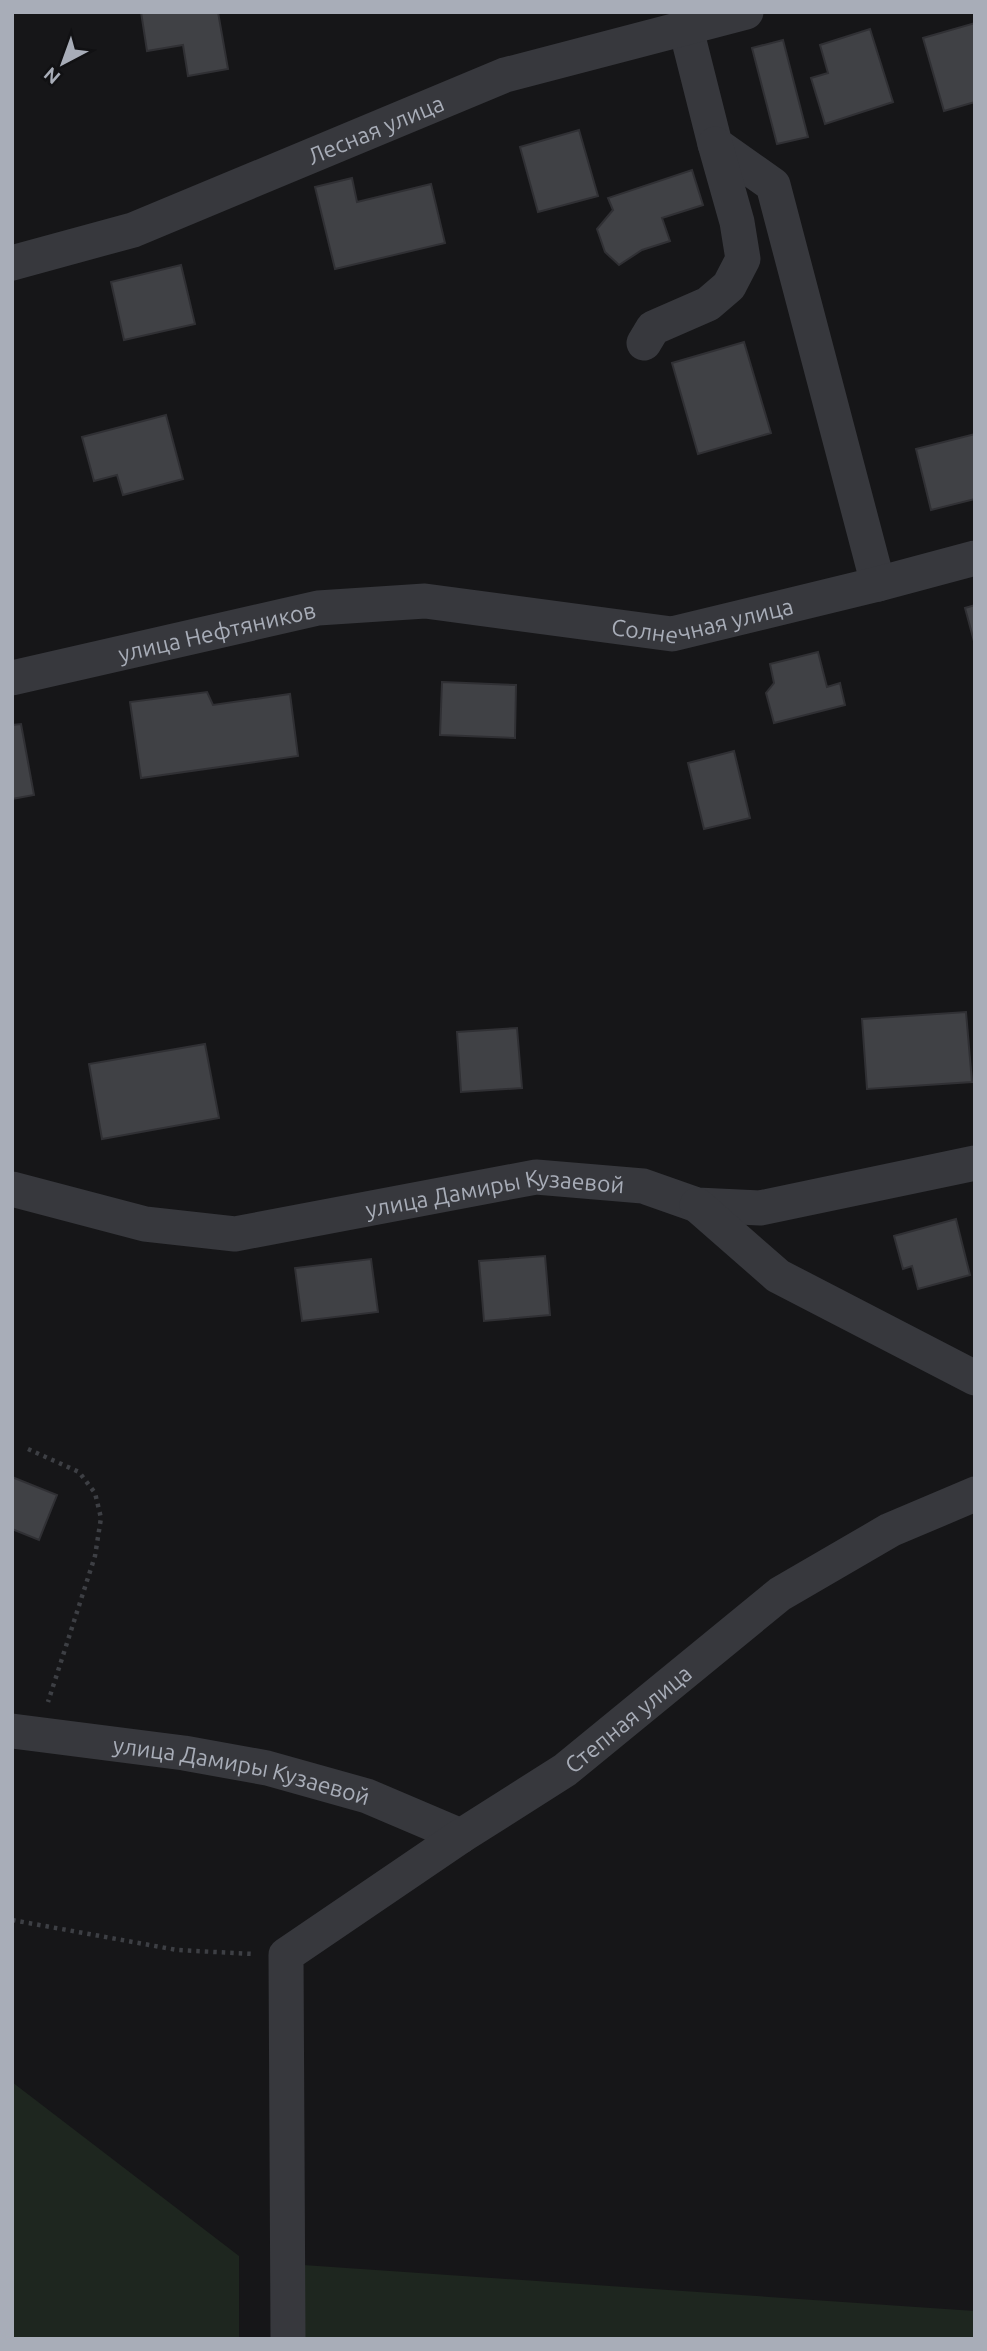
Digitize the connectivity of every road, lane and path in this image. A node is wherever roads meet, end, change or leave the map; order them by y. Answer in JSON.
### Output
{"nodes":[{"id":1,"x":746,"y":12,"type":"edge"},
{"id":2,"x":686,"y":29,"type":"junction"},
{"id":3,"x":715,"y":144,"type":"junction"},
{"id":4,"x":12,"y":263,"type":"edge"},
{"id":5,"x":643,"y":343,"type":"dead end"},
{"id":6,"x":975,"y":558,"type":"edge"},
{"id":7,"x":878,"y":584,"type":"junction"},
{"id":8,"x":425,"y":601,"type":"joint"},
{"id":9,"x":12,"y":678,"type":"edge"},
{"id":10,"x":975,"y":1163,"type":"edge"},
{"id":11,"x":12,"y":1189,"type":"edge"},
{"id":12,"x":697,"y":1205,"type":"junction"},
{"id":13,"x":975,"y":1378,"type":"edge"},
{"id":14,"x":28,"y":1449,"type":"dead end"},
{"id":15,"x":975,"y":1494,"type":"edge"},
{"id":16,"x":25,"y":1732,"type":"edge"},
{"id":17,"x":461,"y":1836,"type":"junction"},
{"id":18,"x":12,"y":1920,"type":"edge"},
{"id":19,"x":286,"y":1955,"type":"junction"},
{"id":20,"x":288,"y":2339,"type":"edge"}],
"edges":[{"from":1,"to":2,"type":"street","name":"Лесная улица"},
{"from":2,"to":3,"type":"street"},
{"from":2,"to":4,"type":"street","name":"Лесная улица"},
{"from":3,"to":5,"type":"street"},
{"from":3,"to":7,"type":"street"},
{"from":6,"to":7,"type":"street","name":"Солнечная улица"},
{"from":7,"to":8,"type":"street","name":"Солнечная улица"},
{"from":8,"to":9,"type":"street","name":"улица Нефтяников"},
{"from":10,"to":12,"type":"street","name":"улица Дамиры Кузаевой"},
{"from":11,"to":12,"type":"street","name":"улица Дамиры Кузаевой"},
{"from":12,"to":13,"type":"street"},
{"from":14,"to":16,"type":"path"},
{"from":15,"to":17,"type":"street","name":"Степная улица"},
{"from":16,"to":17,"type":"street","name":"улица Дамиры Кузаевой"},
{"from":17,"to":19,"type":"street","name":"Степная улица"},
{"from":18,"to":19,"type":"path"},
{"from":19,"to":20,"type":"street"}]}
